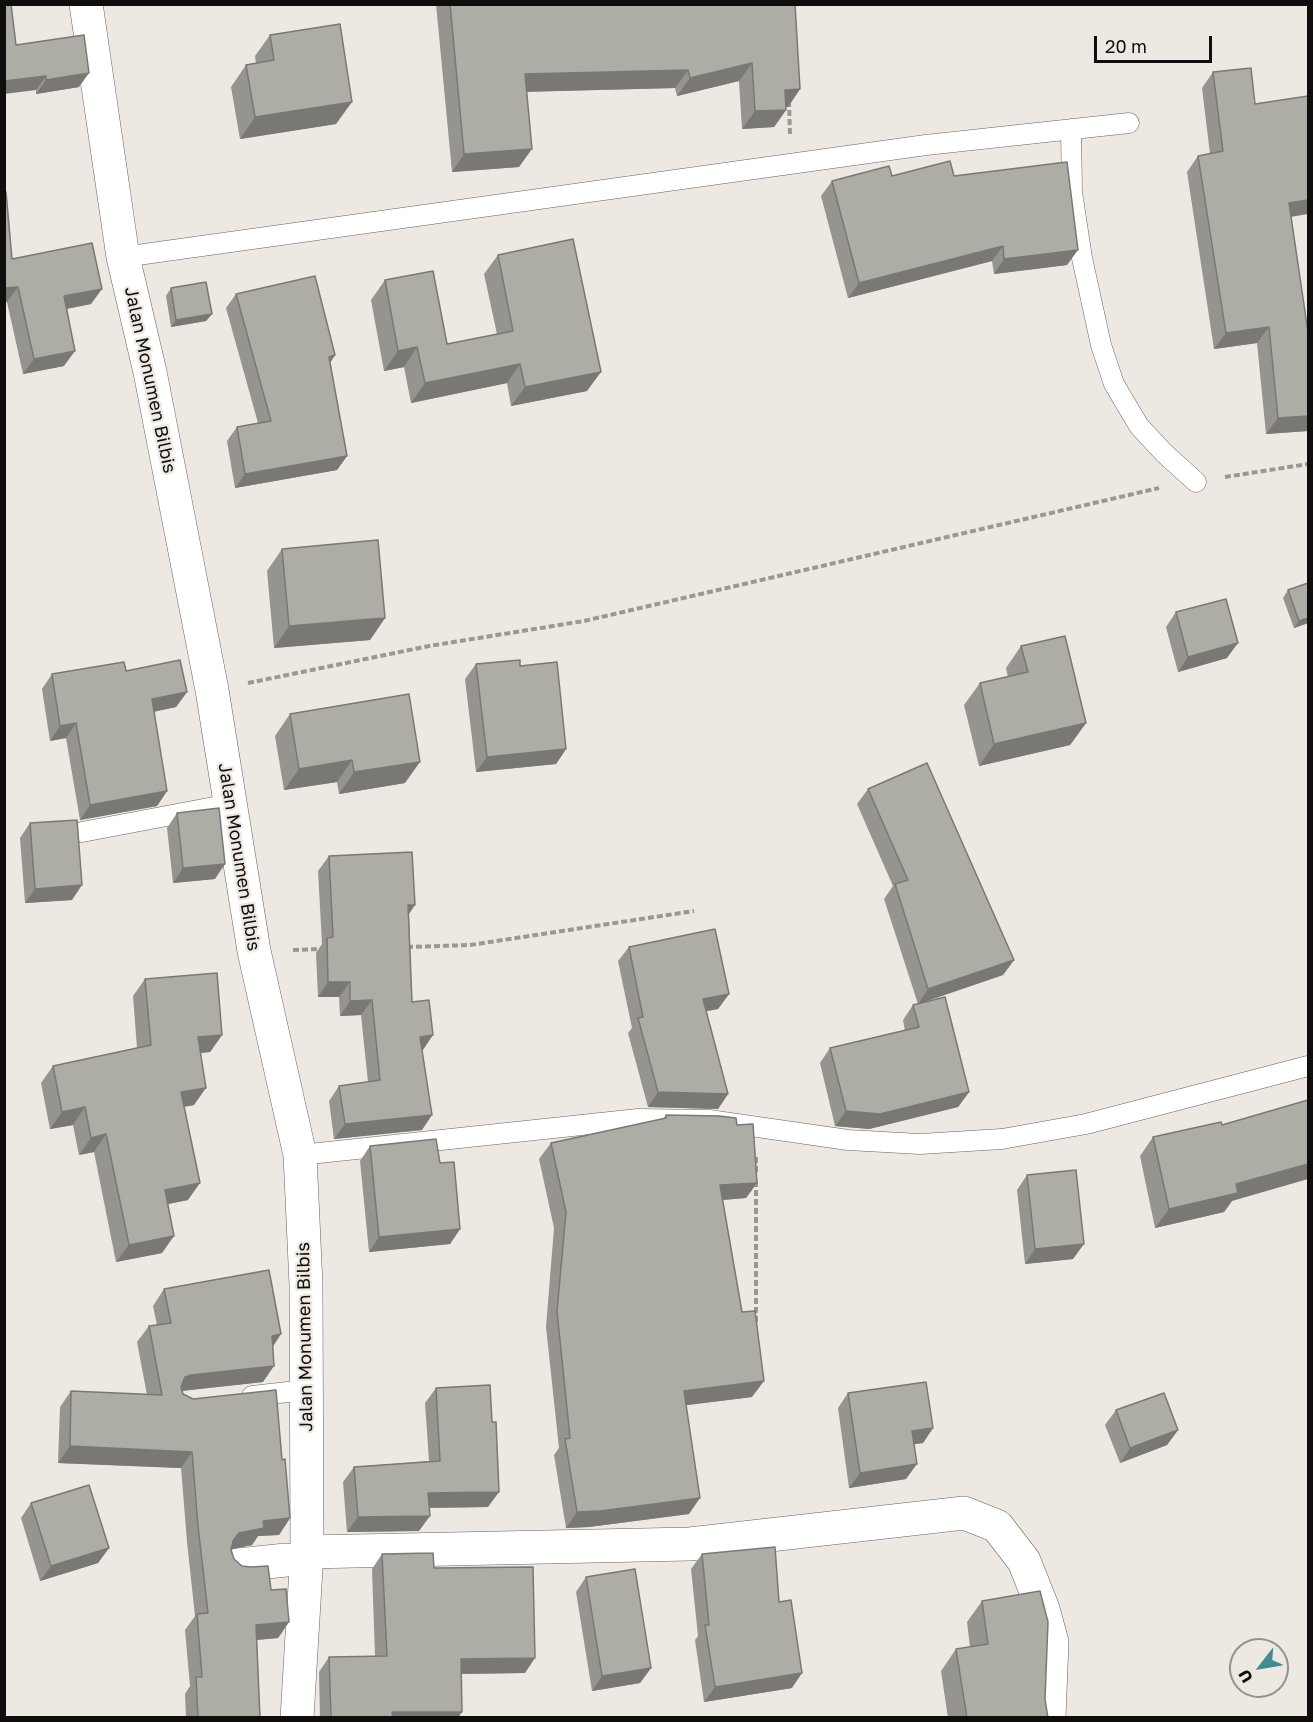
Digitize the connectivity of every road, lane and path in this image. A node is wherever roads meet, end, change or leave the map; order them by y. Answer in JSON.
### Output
{"nodes":[{"id":1,"x":86,"y":4,"type":"edge"},
{"id":2,"x":789,"y":95,"type":"edge"},
{"id":3,"x":1129,"y":123,"type":"dead end"},
{"id":4,"x":1071,"y":129,"type":"junction"},
{"id":5,"x":791,"y":163,"type":"junction"},
{"id":6,"x":123,"y":257,"type":"junction"},
{"id":7,"x":1308,"y":464,"type":"edge"},
{"id":8,"x":1196,"y":482,"type":"junction"},
{"id":9,"x":212,"y":690,"type":"junction"},
{"id":10,"x":230,"y":804,"type":"junction"},
{"id":11,"x":82,"y":832,"type":"dead end"},
{"id":12,"x":694,"y":911,"type":"dead end"},
{"id":13,"x":398,"y":947,"type":"edge"},
{"id":14,"x":326,"y":949,"type":"edge"},
{"id":15,"x":254,"y":951,"type":"junction"},
{"id":16,"x":1308,"y":1066,"type":"edge"},
{"id":17,"x":756,"y":1128,"type":"junction"},
{"id":18,"x":300,"y":1155,"type":"junction"},
{"id":19,"x":756,"y":1323,"type":"edge"},
{"id":20,"x":296,"y":1391,"type":"junction"},
{"id":21,"x":239,"y":1397,"type":"edge"},
{"id":22,"x":297,"y":1556,"type":"junction"},
{"id":23,"x":238,"y":1565,"type":"edge"},
{"id":24,"x":284,"y":1644,"type":"edge"},
{"id":25,"x":297,"y":1718,"type":"edge"},
{"id":26,"x":1049,"y":1718,"type":"edge"}],
"edges":[{"from":1,"to":6,"type":"street","name":"Jalan Monumen Bilbis"},
{"from":2,"to":5,"type":"path"},
{"from":3,"to":4,"type":"lane"},
{"from":4,"to":5,"type":"lane"},
{"from":4,"to":8,"type":"lane"},
{"from":5,"to":6,"type":"lane"},
{"from":6,"to":9,"type":"street","name":"Jalan Monumen Bilbis"},
{"from":7,"to":8,"type":"path"},
{"from":8,"to":9,"type":"path"},
{"from":9,"to":10,"type":"street","name":"Jalan Monumen Bilbis"},
{"from":10,"to":11,"type":"lane"},
{"from":10,"to":15,"type":"street","name":"Jalan Monumen Bilbis"},
{"from":12,"to":13,"type":"path"},
{"from":14,"to":15,"type":"path"},
{"from":15,"to":18,"type":"street","name":"Jalan Monumen Bilbis"},
{"from":16,"to":17,"type":"lane"},
{"from":17,"to":18,"type":"lane"},
{"from":17,"to":19,"type":"path"},
{"from":18,"to":20,"type":"street","name":"Jalan Monumen Bilbis"},
{"from":20,"to":21,"type":"lane"},
{"from":20,"to":22,"type":"street","name":"Jalan Monumen Bilbis"},
{"from":22,"to":23,"type":"street"},
{"from":22,"to":24,"type":"street"},
{"from":22,"to":25,"type":"street","name":"Jalan Monumen Bilbis"},
{"from":22,"to":26,"type":"street"}]}
